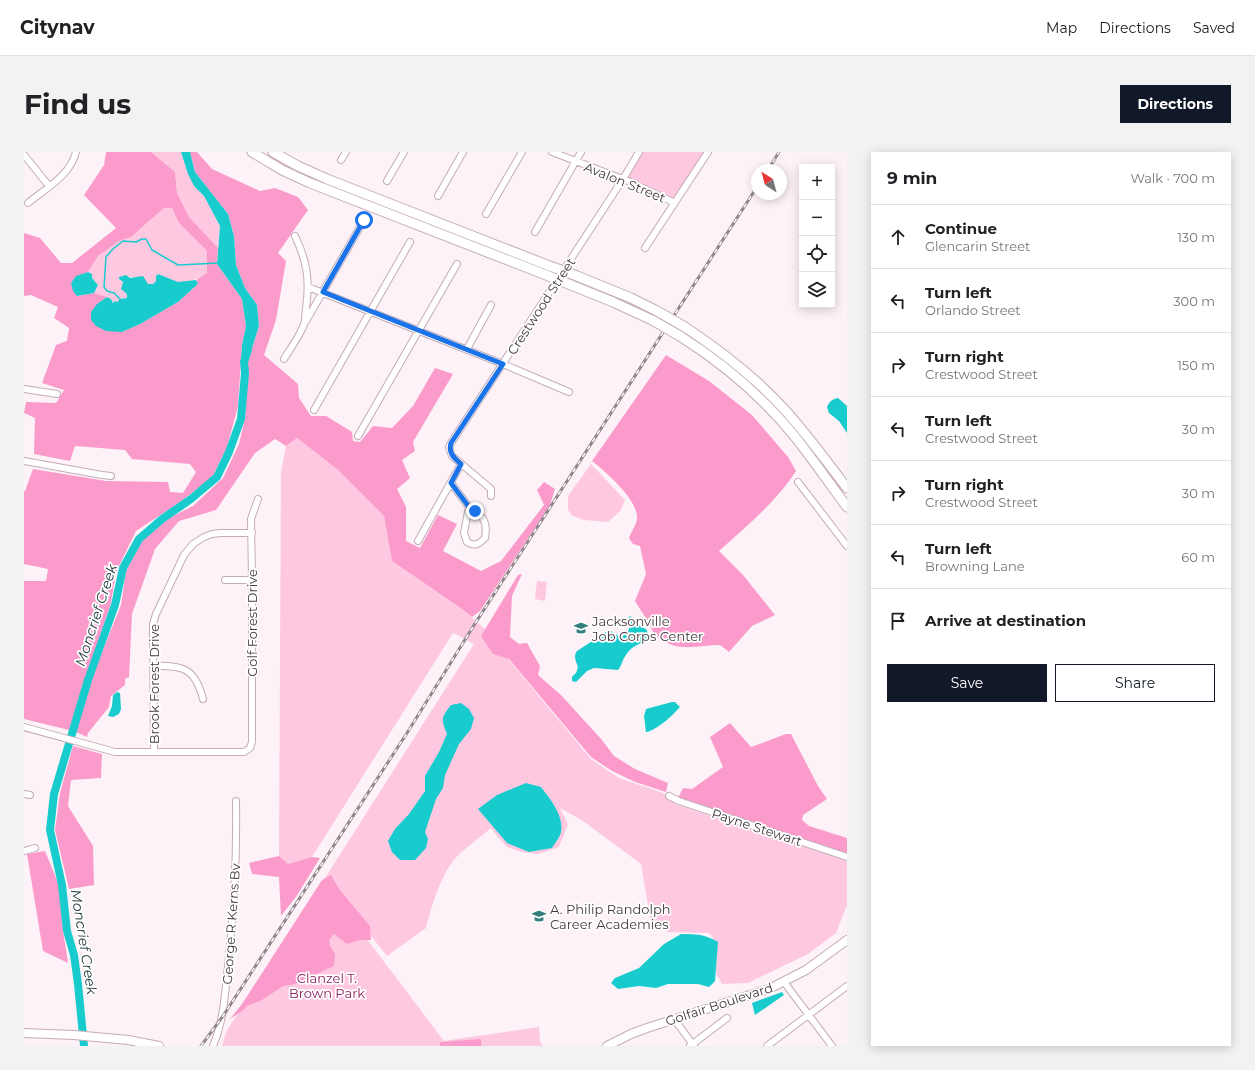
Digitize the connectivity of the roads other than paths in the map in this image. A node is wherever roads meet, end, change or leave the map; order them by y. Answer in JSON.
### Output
{"nodes":[{"id":1,"x":76,"y":152,"type":"edge"},
{"id":2,"x":252,"y":152,"type":"edge"},
{"id":3,"x":273,"y":152,"type":"edge"},
{"id":4,"x":346,"y":152,"type":"edge"},
{"id":5,"x":404,"y":152,"type":"edge"},
{"id":6,"x":462,"y":152,"type":"edge"},
{"id":7,"x":522,"y":152,"type":"edge"},
{"id":8,"x":552,"y":152,"type":"edge"},
{"id":9,"x":581,"y":152,"type":"edge"},
{"id":10,"x":639,"y":152,"type":"edge"},
{"id":11,"x":708,"y":152,"type":"edge"},
{"id":12,"x":24,"y":155,"type":"edge"},
{"id":13,"x":341,"y":160,"type":"dead end"},
{"id":14,"x":576,"y":161,"type":"junction"},
{"id":15,"x":623,"y":179,"type":"junction"},
{"id":16,"x":387,"y":181,"type":"dead end"},
{"id":17,"x":49,"y":186,"type":"junction"},
{"id":18,"x":438,"y":196,"type":"dead end"},
{"id":19,"x":28,"y":203,"type":"dead end"},
{"id":20,"x":675,"y":203,"type":"junction"},
{"id":21,"x":486,"y":214,"type":"dead end"},
{"id":22,"x":364,"y":220,"type":"dead end"},
{"id":23,"x":535,"y":232,"type":"dead end"},
{"id":24,"x":295,"y":236,"type":"dead end"},
{"id":25,"x":410,"y":242,"type":"dead end"},
{"id":26,"x":645,"y":248,"type":"dead end"},
{"id":27,"x":457,"y":264,"type":"dead end"},
{"id":28,"x":308,"y":287,"type":"junction"},
{"id":29,"x":323,"y":292,"type":"junction"},
{"id":30,"x":491,"y":305,"type":"dead end"},
{"id":31,"x":370,"y":312,"type":"junction"},
{"id":32,"x":304,"y":324,"type":"junction"},
{"id":33,"x":420,"y":330,"type":"junction"},
{"id":34,"x":467,"y":349,"type":"junction"},
{"id":35,"x":284,"y":359,"type":"dead end"},
{"id":36,"x":503,"y":364,"type":"junction"},
{"id":37,"x":24,"y":389,"type":"edge"},
{"id":38,"x":569,"y":392,"type":"dead end"},
{"id":39,"x":57,"y":394,"type":"dead end"},
{"id":40,"x":314,"y":410,"type":"dead end"},
{"id":41,"x":358,"y":436,"type":"dead end"},
{"id":42,"x":24,"y":461,"type":"edge"},
{"id":43,"x":461,"y":464,"type":"junction"},
{"id":44,"x":111,"y":476,"type":"dead end"},
{"id":45,"x":798,"y":482,"type":"dead end"},
{"id":46,"x":451,"y":483,"type":"junction"},
{"id":47,"x":847,"y":488,"type":"edge"},
{"id":48,"x":491,"y":496,"type":"dead end"},
{"id":49,"x":258,"y":500,"type":"dead end"},
{"id":50,"x":469,"y":507,"type":"junction"},
{"id":51,"x":847,"y":507,"type":"edge"},
{"id":52,"x":252,"y":533,"type":"junction"},
{"id":53,"x":418,"y":541,"type":"dead end"},
{"id":54,"x":847,"y":546,"type":"edge"},
{"id":55,"x":225,"y":580,"type":"dead end"},
{"id":56,"x":252,"y":580,"type":"junction"},
{"id":57,"x":153,"y":666,"type":"junction"},
{"id":58,"x":203,"y":699,"type":"dead end"},
{"id":59,"x":24,"y":727,"type":"edge"},
{"id":60,"x":154,"y":752,"type":"junction"},
{"id":61,"x":669,"y":796,"type":"dead end"},
{"id":62,"x":236,"y":801,"type":"dead end"},
{"id":63,"x":35,"y":848,"type":"dead end"},
{"id":64,"x":24,"y":851,"type":"edge"},
{"id":65,"x":847,"y":857,"type":"edge"},
{"id":66,"x":847,"y":940,"type":"edge"},
{"id":67,"x":784,"y":982,"type":"junction"},
{"id":68,"x":847,"y":986,"type":"edge"},
{"id":69,"x":808,"y":1015,"type":"junction"},
{"id":70,"x":727,"y":1018,"type":"dead end"},
{"id":71,"x":674,"y":1019,"type":"junction"},
{"id":72,"x":24,"y":1033,"type":"edge"},
{"id":73,"x":693,"y":1045,"type":"edge"},
{"id":74,"x":159,"y":1046,"type":"edge"},
{"id":75,"x":213,"y":1046,"type":"edge"},
{"id":76,"x":607,"y":1046,"type":"edge"},
{"id":77,"x":767,"y":1046,"type":"edge"},
{"id":78,"x":832,"y":1046,"type":"edge"}],
"edges":[{"from":1,"to":17,"type":"street"},
{"from":2,"to":51,"type":"highway","bridge":true},
{"from":3,"to":47,"type":"highway","bridge":true},
{"from":4,"to":13,"type":"street"},
{"from":5,"to":16,"type":"street"},
{"from":6,"to":18,"type":"street"},
{"from":7,"to":21,"type":"street"},
{"from":8,"to":14,"type":"street","name":"Avalon Street"},
{"from":9,"to":14,"type":"street"},
{"from":10,"to":15,"type":"street","name":"Crestwood Street"},
{"from":11,"to":20,"type":"street"},
{"from":12,"to":17,"type":"street"},
{"from":14,"to":15,"type":"street","name":"Avalon Street"},
{"from":14,"to":23,"type":"street"},
{"from":15,"to":20,"type":"street","name":"Avalon Street"},
{"from":15,"to":36,"type":"street","name":"Crestwood Street"},
{"from":17,"to":19,"type":"street"},
{"from":20,"to":26,"type":"street"},
{"from":22,"to":29,"type":"street"},
{"from":24,"to":28,"type":"street"},
{"from":25,"to":31,"type":"street"},
{"from":27,"to":33,"type":"street"},
{"from":28,"to":29,"type":"street"},
{"from":28,"to":32,"type":"street"},
{"from":29,"to":31,"type":"street"},
{"from":29,"to":32,"type":"street"},
{"from":30,"to":34,"type":"street"},
{"from":31,"to":33,"type":"street"},
{"from":31,"to":40,"type":"street"},
{"from":32,"to":35,"type":"street"},
{"from":33,"to":34,"type":"street"},
{"from":33,"to":41,"type":"street"},
{"from":34,"to":36,"type":"street"},
{"from":36,"to":38,"type":"street"},
{"from":36,"to":43,"type":"street","name":"Crestwood Street"},
{"from":37,"to":39,"type":"street"},
{"from":42,"to":44,"type":"street"},
{"from":43,"to":46,"type":"street"},
{"from":43,"to":48,"type":"street"},
{"from":45,"to":54,"type":"street"},
{"from":46,"to":50,"type":"street"},
{"from":46,"to":53,"type":"street"},
{"from":49,"to":52,"type":"street","name":"Golf Forest Drive"},
{"from":50,"to":50,"type":"street"},
{"from":52,"to":56,"type":"street","name":"Golf Forest Drive"},
{"from":52,"to":57,"type":"street","name":"Brook Forest Drive"},
{"from":55,"to":56,"type":"street"},
{"from":56,"to":60,"type":"street","name":"Golf Forest Drive"},
{"from":57,"to":58,"type":"street"},
{"from":57,"to":60,"type":"street","name":"Brook Forest Drive"},
{"from":59,"to":60,"type":"street"},
{"from":61,"to":65,"type":"street","name":"Payne Stewart"},
{"from":62,"to":75,"type":"street","name":"George R Kerns Bv"},
{"from":63,"to":64,"type":"street"},
{"from":66,"to":67,"type":"main road","name":"Golfair Boulevard"},
{"from":67,"to":69,"type":"street"},
{"from":67,"to":71,"type":"main road","name":"Golfair Boulevard"},
{"from":68,"to":69,"type":"street"},
{"from":69,"to":77,"type":"street"},
{"from":69,"to":78,"type":"street"},
{"from":70,"to":73,"type":"street"},
{"from":71,"to":73,"type":"street"},
{"from":71,"to":76,"type":"main road","name":"Golfair Boulevard"},
{"from":72,"to":74,"type":"main road"}]}
